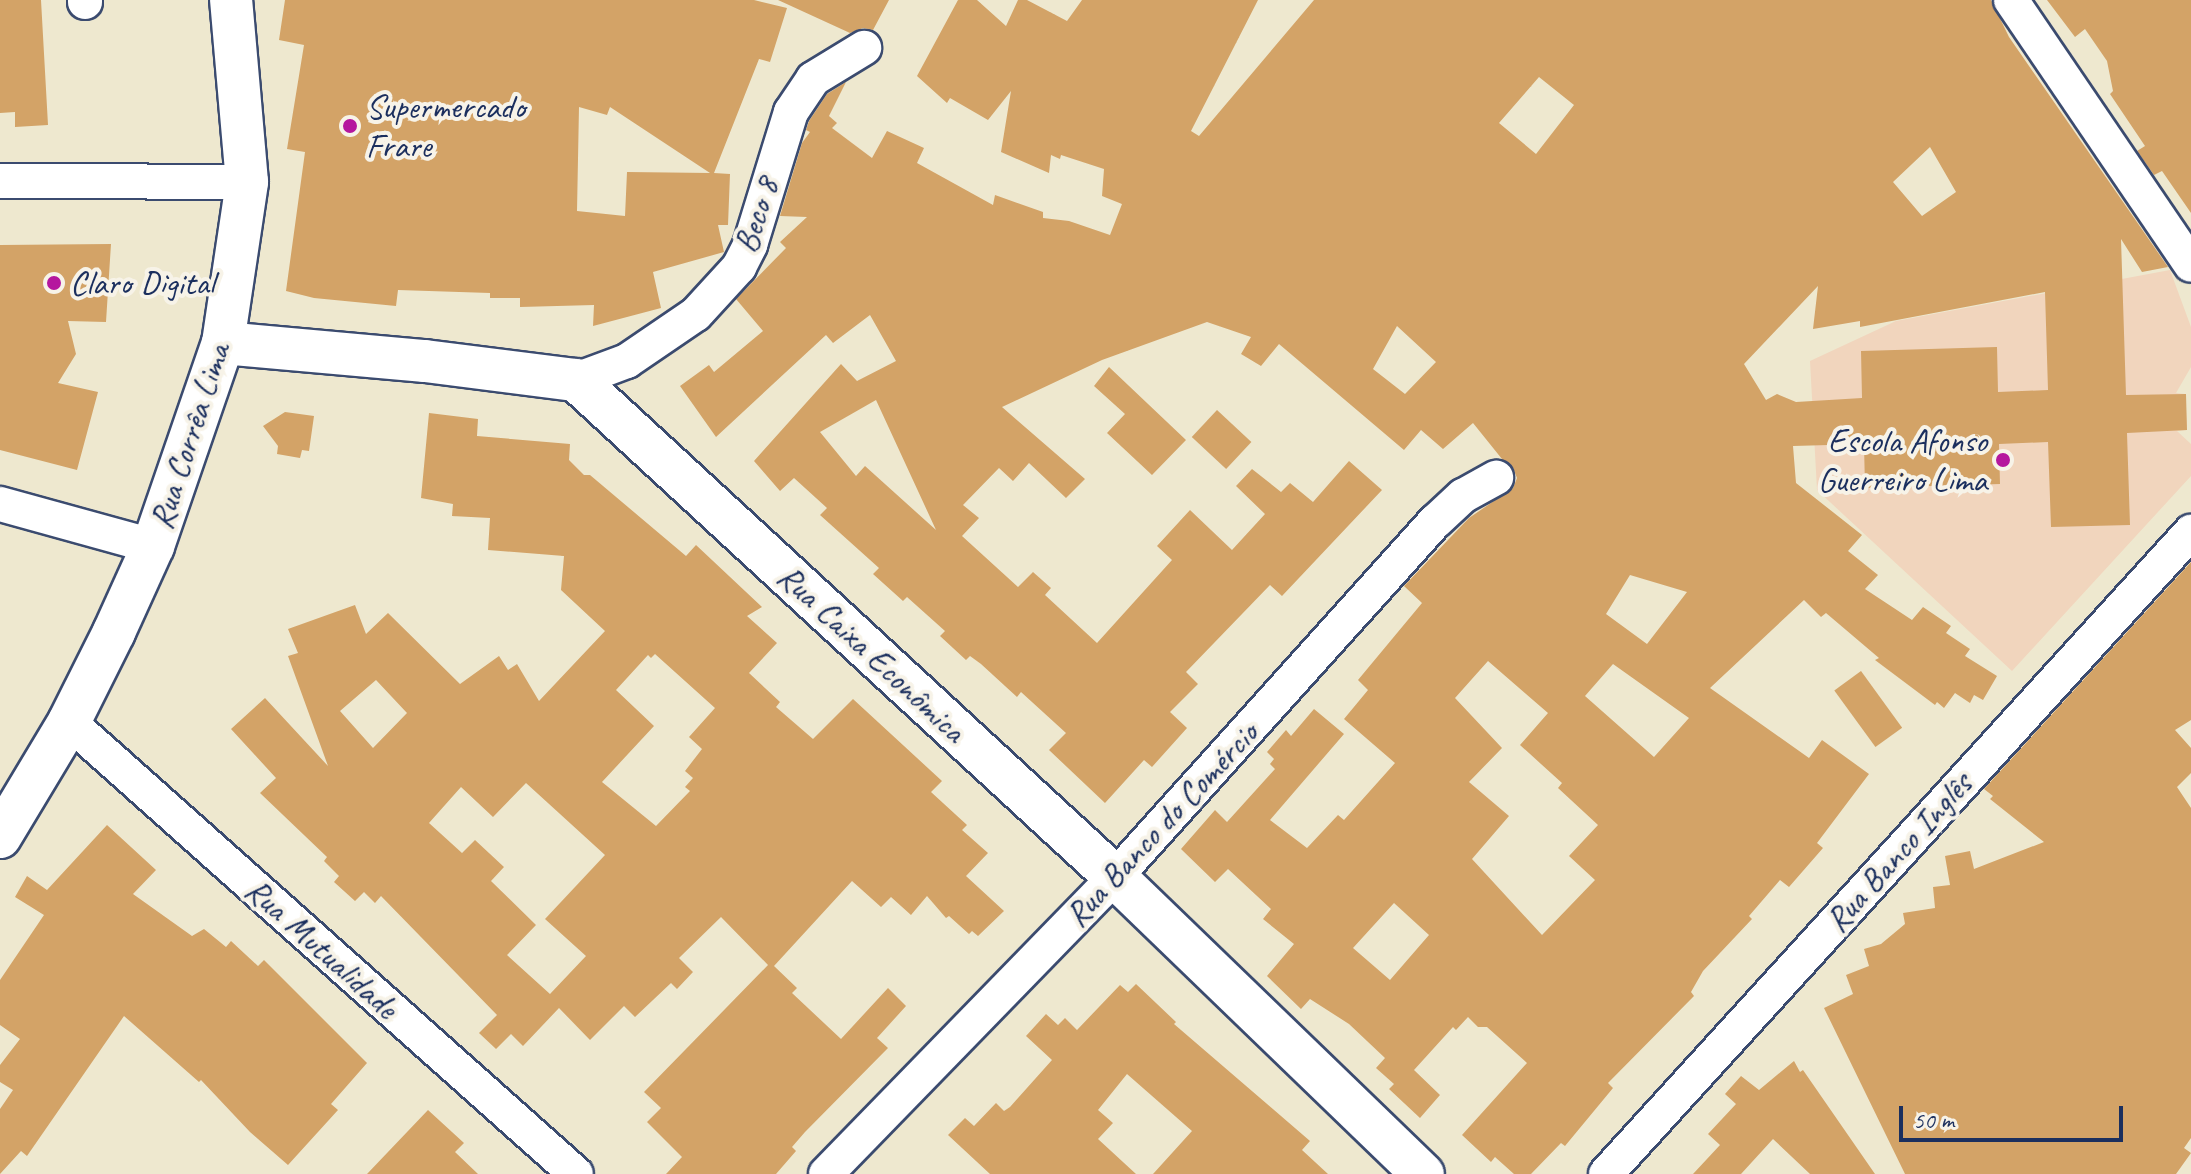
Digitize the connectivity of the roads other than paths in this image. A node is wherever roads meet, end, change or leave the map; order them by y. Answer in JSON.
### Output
{"nodes":[{"id":1,"x":231,"y":0,"type":"edge"},
{"id":2,"x":2011,"y":0,"type":"edge"},
{"id":3,"x":864,"y":48,"type":"dead end"},
{"id":4,"x":0,"y":181,"type":"edge"},
{"id":5,"x":247,"y":182,"type":"junction"},
{"id":6,"x":2191,"y":265,"type":"edge"},
{"id":7,"x":223,"y":343,"type":"junction"},
{"id":8,"x":576,"y":380,"type":"junction"},
{"id":9,"x":1496,"y":478,"type":"dead end"},
{"id":10,"x":0,"y":504,"type":"edge"},
{"id":11,"x":2191,"y":532,"type":"edge"},
{"id":12,"x":153,"y":546,"type":"junction"},
{"id":13,"x":69,"y":722,"type":"junction"},
{"id":14,"x":0,"y":837,"type":"edge"},
{"id":15,"x":1115,"y":877,"type":"junction"},
{"id":16,"x":576,"y":1174,"type":"edge"},
{"id":17,"x":826,"y":1174,"type":"edge"},
{"id":18,"x":1423,"y":1174,"type":"edge"},
{"id":19,"x":1606,"y":1174,"type":"edge"}],
"edges":[{"from":1,"to":5,"type":"street","name":"Rua Corrêa Lima"},
{"from":2,"to":6,"type":"street"},
{"from":3,"to":8,"type":"street","name":"Beco 8"},
{"from":4,"to":5,"type":"street"},
{"from":5,"to":7,"type":"street","name":"Rua Corrêa Lima"},
{"from":7,"to":8,"type":"street"},
{"from":7,"to":12,"type":"street","name":"Rua Corrêa Lima"},
{"from":8,"to":15,"type":"street","name":"Rua Caixa Econômica"},
{"from":9,"to":15,"type":"street","name":"Rua Banco do Comércio"},
{"from":10,"to":12,"type":"street"},
{"from":11,"to":19,"type":"street","name":"Rua Banco Inglês"},
{"from":12,"to":13,"type":"street","name":"Rua Corrêa Lima"},
{"from":13,"to":14,"type":"street","name":"Rua Corrêa Lima"},
{"from":13,"to":16,"type":"street","name":"Rua Mutualidade"},
{"from":15,"to":17,"type":"street","name":"Rua Banco do Comércio"},
{"from":15,"to":18,"type":"street","name":"Rua Caixa Econômica"}]}
